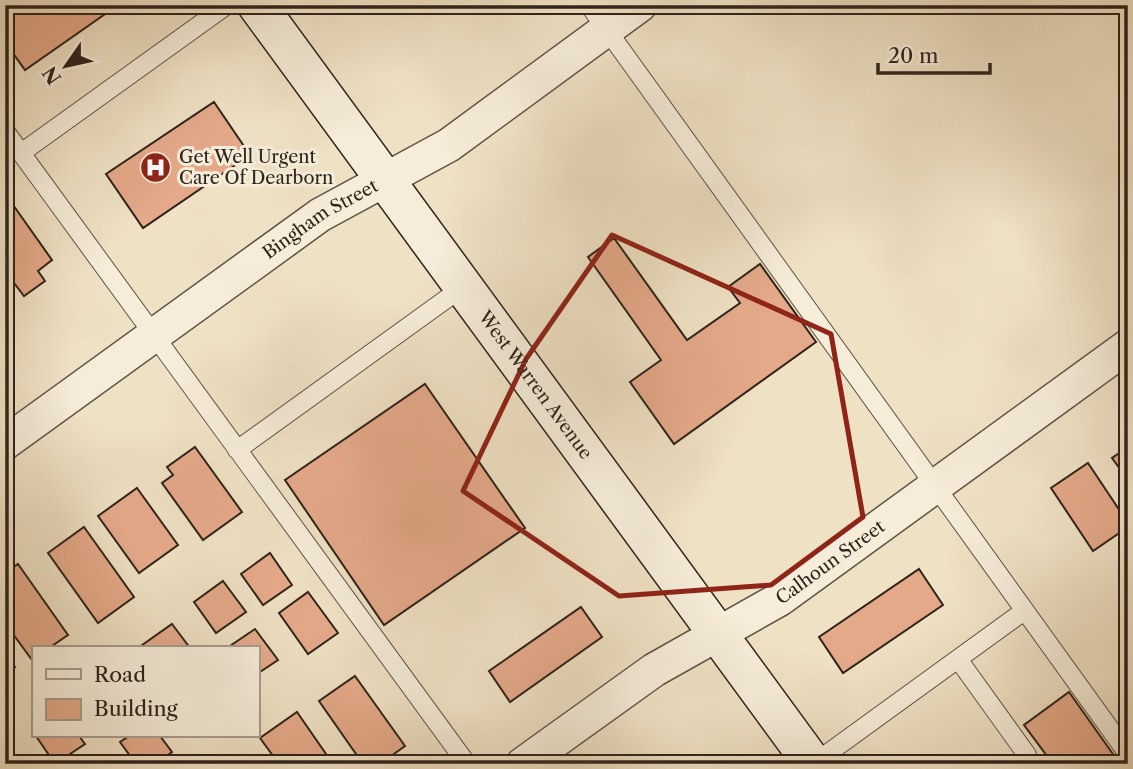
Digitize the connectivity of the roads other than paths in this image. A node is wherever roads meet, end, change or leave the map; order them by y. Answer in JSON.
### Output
{"nodes":[{"id":1,"x":227,"y":5,"type":"edge"},
{"id":2,"x":257,"y":5,"type":"edge"},
{"id":3,"x":640,"y":5,"type":"edge"},
{"id":4,"x":598,"y":17,"type":"edge"},
{"id":5,"x":5,"y":131,"type":"edge"},
{"id":6,"x":22,"y":153,"type":"junction"},
{"id":7,"x":386,"y":181,"type":"junction"},
{"id":8,"x":463,"y":287,"type":"junction"},
{"id":9,"x":154,"y":335,"type":"junction"},
{"id":10,"x":1128,"y":346,"type":"edge"},
{"id":11,"x":5,"y":443,"type":"edge"},
{"id":12,"x":237,"y":450,"type":"junction"},
{"id":13,"x":934,"y":486,"type":"junction"},
{"id":14,"x":1024,"y":611,"type":"junction"},
{"id":15,"x":717,"y":635,"type":"junction"},
{"id":16,"x":958,"y":659,"type":"junction"},
{"id":17,"x":1128,"y":754,"type":"edge"},
{"id":18,"x":1025,"y":761,"type":"edge"},
{"id":19,"x":467,"y":764,"type":"edge"},
{"id":20,"x":523,"y":764,"type":"edge"},
{"id":21,"x":813,"y":764,"type":"edge"}],
"edges":[{"from":1,"to":6,"type":"lane"},
{"from":2,"to":7,"type":"main road","name":"West Warren Avenue"},
{"from":3,"to":4,"type":"street","name":"Bingham Street"},
{"from":4,"to":7,"type":"street","name":"Bingham Street"},
{"from":4,"to":13,"type":"lane"},
{"from":5,"to":6,"type":"lane"},
{"from":6,"to":9,"type":"lane"},
{"from":7,"to":8,"type":"main road","name":"West Warren Avenue"},
{"from":7,"to":9,"type":"street","name":"Bingham Street"},
{"from":8,"to":12,"type":"lane"},
{"from":8,"to":15,"type":"main road","name":"West Warren Avenue"},
{"from":9,"to":11,"type":"street","name":"Bingham Street"},
{"from":9,"to":12,"type":"lane"},
{"from":10,"to":13,"type":"street","name":"Calhoun Street"},
{"from":12,"to":19,"type":"lane"},
{"from":13,"to":14,"type":"lane"},
{"from":13,"to":15,"type":"street","name":"Calhoun Street"},
{"from":14,"to":16,"type":"lane"},
{"from":14,"to":17,"type":"lane"},
{"from":15,"to":20,"type":"street","name":"Calhoun Street"},
{"from":15,"to":21,"type":"main road","name":"West Warren Avenue"},
{"from":16,"to":18,"type":"lane"},
{"from":16,"to":21,"type":"lane"}]}
